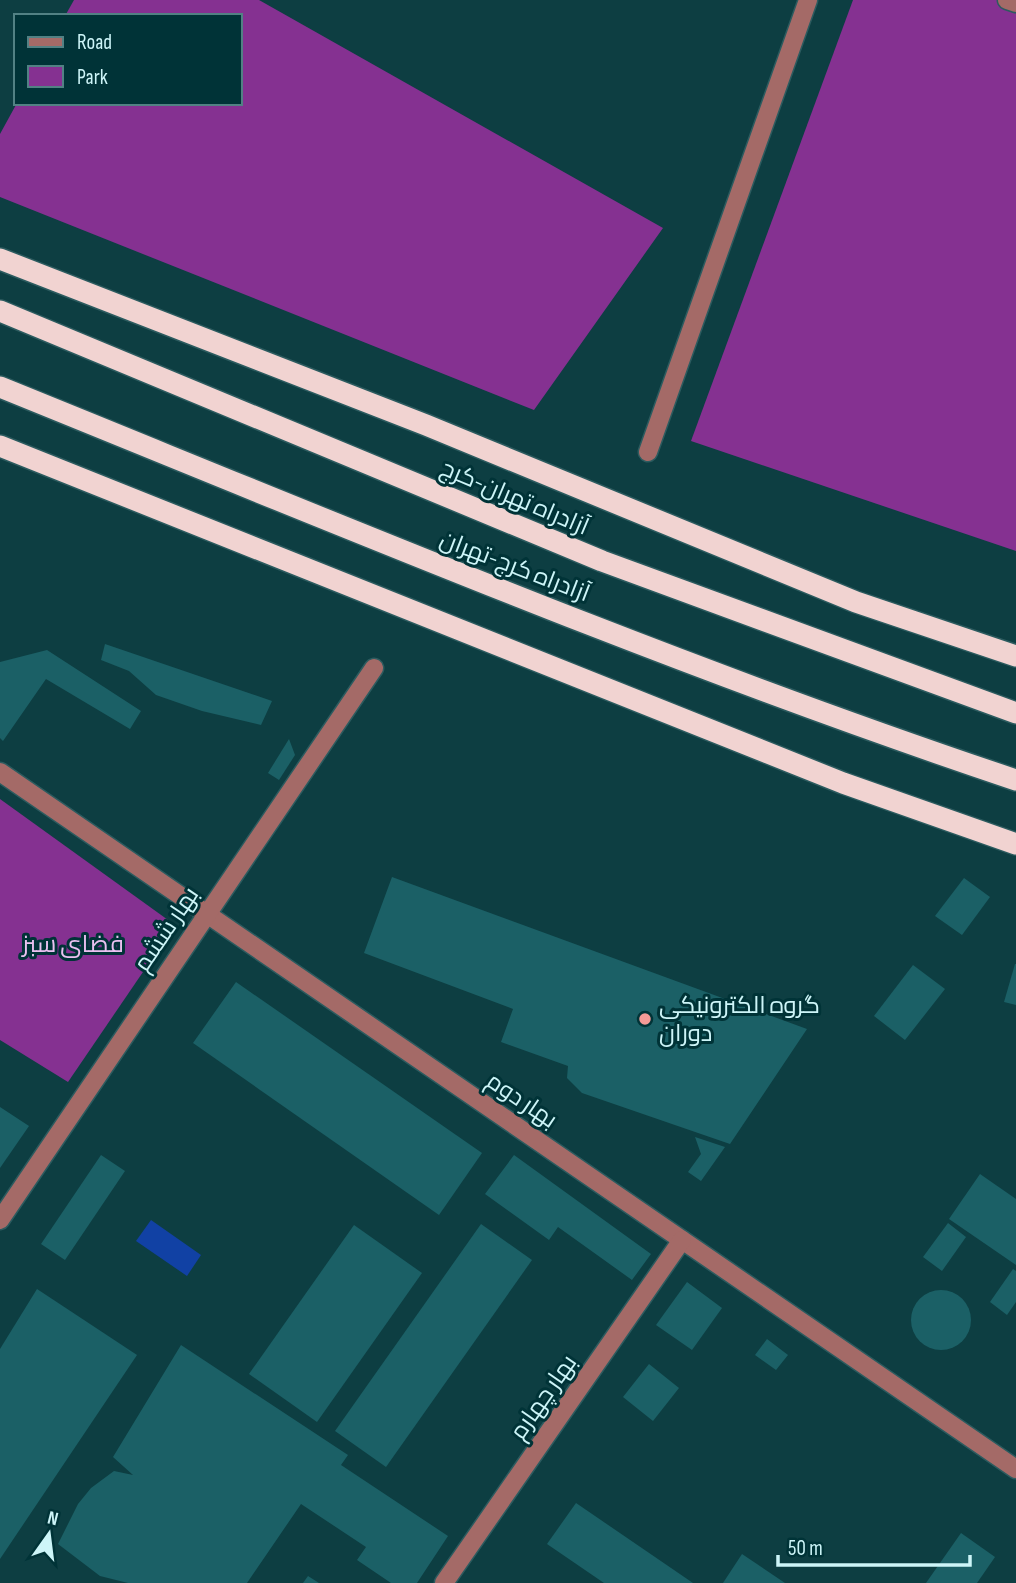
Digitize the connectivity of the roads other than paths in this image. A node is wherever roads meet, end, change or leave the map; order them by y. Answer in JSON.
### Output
{"nodes":[{"id":1,"x":808,"y":0,"type":"edge"},
{"id":2,"x":1007,"y":0,"type":"edge"},
{"id":3,"x":1016,"y":3,"type":"edge"},
{"id":4,"x":0,"y":259,"type":"edge"},
{"id":5,"x":0,"y":312,"type":"edge"},
{"id":6,"x":0,"y":387,"type":"edge"},
{"id":7,"x":0,"y":446,"type":"edge"},
{"id":8,"x":648,"y":452,"type":"dead end"},
{"id":9,"x":1016,"y":656,"type":"edge"},
{"id":10,"x":374,"y":668,"type":"dead end"},
{"id":11,"x":1016,"y":713,"type":"edge"},
{"id":12,"x":0,"y":772,"type":"edge"},
{"id":13,"x":1016,"y":780,"type":"edge"},
{"id":14,"x":1016,"y":844,"type":"edge"},
{"id":15,"x":206,"y":913,"type":"junction"},
{"id":16,"x":0,"y":1220,"type":"edge"},
{"id":17,"x":682,"y":1240,"type":"junction"},
{"id":18,"x":1016,"y":1469,"type":"edge"},
{"id":19,"x":444,"y":1583,"type":"edge"}],
"edges":[{"from":1,"to":8,"type":"street"},
{"from":2,"to":3,"type":"street"},
{"from":4,"to":9,"type":"highway"},
{"from":5,"to":11,"type":"highway","name":"آزادراه تهران-کرج"},
{"from":6,"to":13,"type":"highway","name":"آزادراه کرج-تهران"},
{"from":7,"to":14,"type":"highway"},
{"from":10,"to":15,"type":"street","name":"بهار ششم"},
{"from":12,"to":15,"type":"street","name":"بهار دوم"},
{"from":15,"to":16,"type":"street","name":"بهار ششم"},
{"from":15,"to":17,"type":"street","name":"بهار دوم"},
{"from":17,"to":18,"type":"street","name":"بهار دوم"},
{"from":17,"to":19,"type":"street","name":"بهار چهارم"}]}
